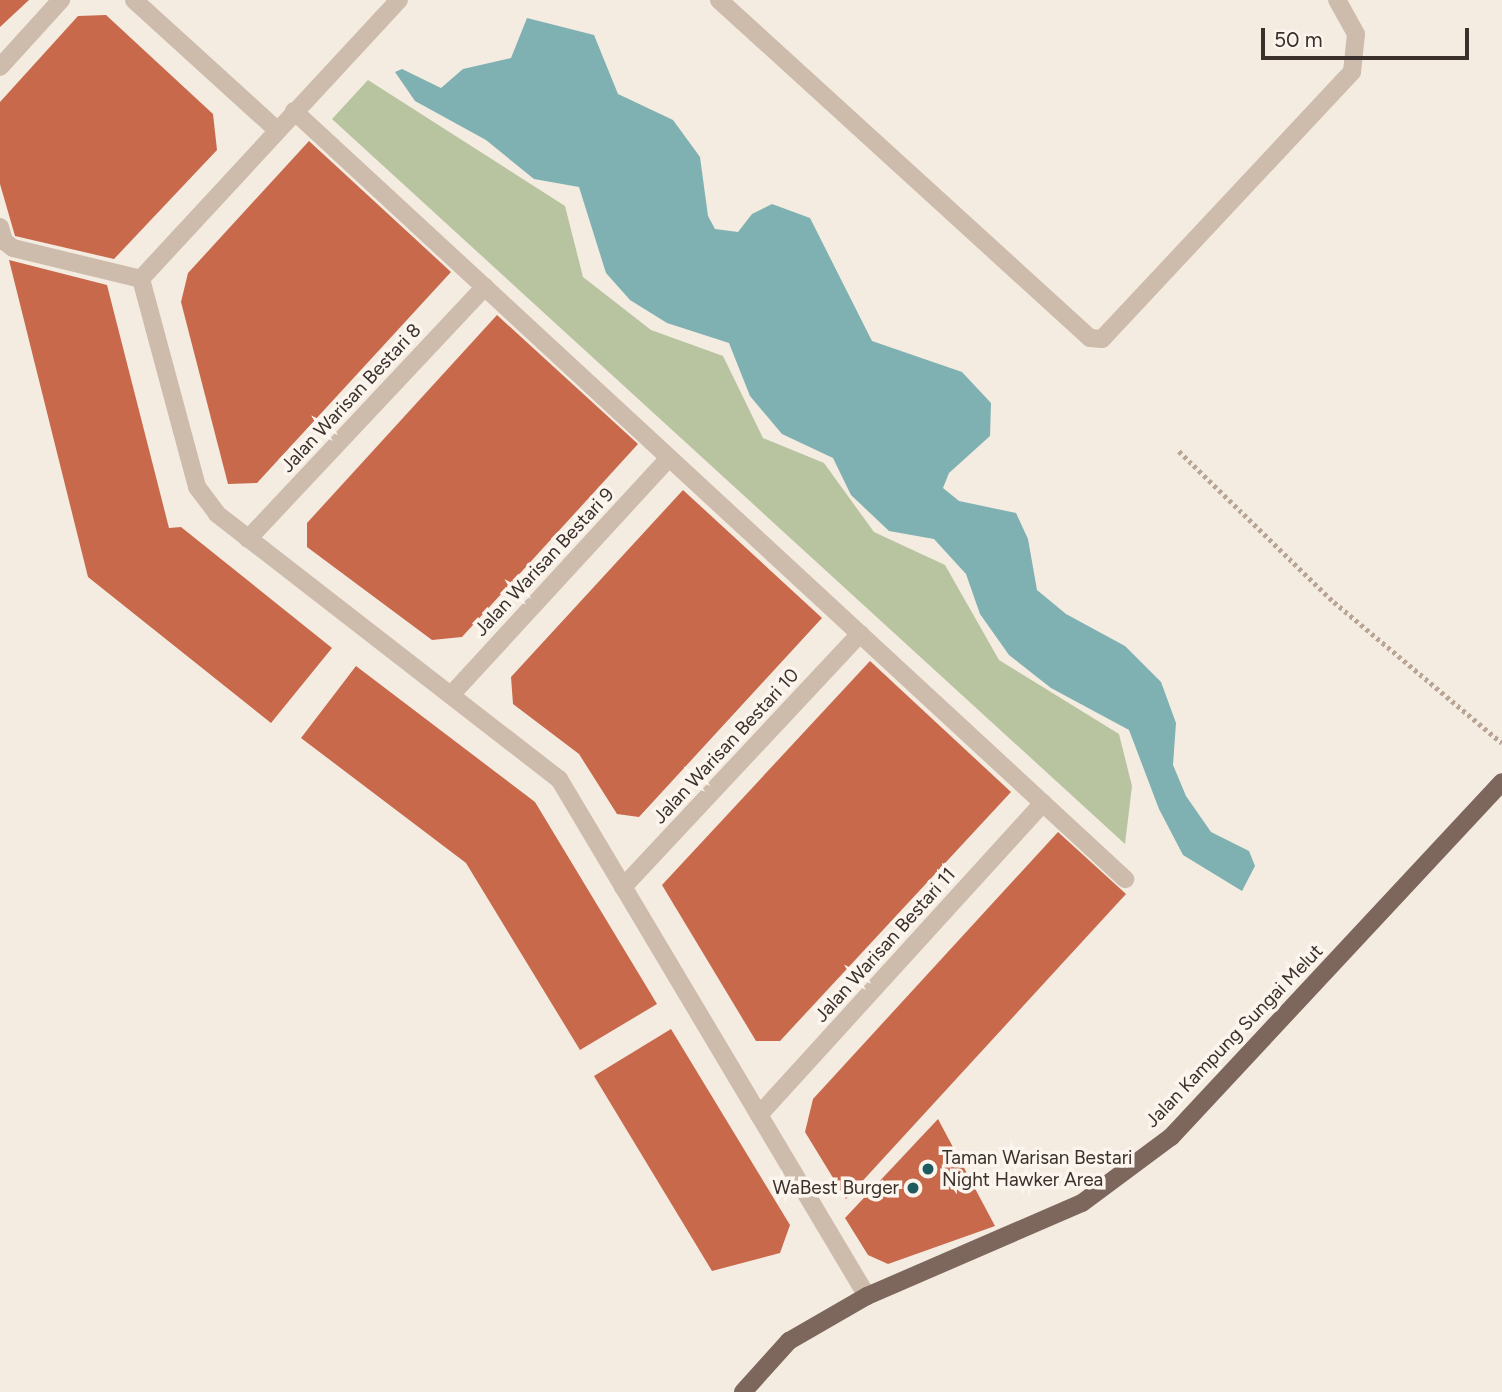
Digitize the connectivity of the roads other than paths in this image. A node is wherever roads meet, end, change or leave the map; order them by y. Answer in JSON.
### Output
{"nodes":[{"id":1,"x":61,"y":0,"type":"edge"},
{"id":2,"x":134,"y":0,"type":"edge"},
{"id":3,"x":399,"y":0,"type":"edge"},
{"id":4,"x":719,"y":0,"type":"edge"},
{"id":5,"x":1337,"y":0,"type":"edge"},
{"id":6,"x":0,"y":66,"type":"edge"},
{"id":7,"x":294,"y":111,"type":"junction"},
{"id":8,"x":277,"y":130,"type":"junction"},
{"id":9,"x":0,"y":227,"type":"edge"},
{"id":10,"x":141,"y":279,"type":"junction"},
{"id":11,"x":485,"y":287,"type":"junction"},
{"id":12,"x":669,"y":458,"type":"junction"},
{"id":13,"x":248,"y":538,"type":"junction"},
{"id":14,"x":860,"y":634,"type":"junction"},
{"id":15,"x":451,"y":695,"type":"junction"},
{"id":16,"x":1502,"y":782,"type":"edge"},
{"id":17,"x":1043,"y":803,"type":"junction"},
{"id":18,"x":1125,"y":879,"type":"dead end"},
{"id":19,"x":623,"y":887,"type":"junction"},
{"id":20,"x":759,"y":1115,"type":"junction"},
{"id":21,"x":867,"y":1296,"type":"junction"},
{"id":22,"x":743,"y":1392,"type":"edge"}],
"edges":[{"from":1,"to":6,"type":"street"},
{"from":2,"to":8,"type":"street"},
{"from":3,"to":7,"type":"street"},
{"from":4,"to":5,"type":"street"},
{"from":7,"to":8,"type":"street"},
{"from":7,"to":11,"type":"street"},
{"from":8,"to":10,"type":"street"},
{"from":9,"to":10,"type":"street"},
{"from":10,"to":13,"type":"street"},
{"from":11,"to":12,"type":"street"},
{"from":11,"to":13,"type":"street","name":"Jalan Warisan Bestari 8"},
{"from":12,"to":14,"type":"street"},
{"from":12,"to":15,"type":"street","name":"Jalan Warisan Bestari 9"},
{"from":13,"to":15,"type":"street"},
{"from":14,"to":17,"type":"street"},
{"from":14,"to":19,"type":"street","name":"Jalan Warisan Bestari 10"},
{"from":15,"to":19,"type":"street"},
{"from":16,"to":21,"type":"main road","name":"Jalan Kampung Sungai Melut"},
{"from":17,"to":18,"type":"street"},
{"from":17,"to":20,"type":"street","name":"Jalan Warisan Bestari 11"},
{"from":19,"to":20,"type":"street"},
{"from":20,"to":21,"type":"street"},
{"from":21,"to":22,"type":"main road","name":"Jalan Kampung Sungai Melut"}]}
